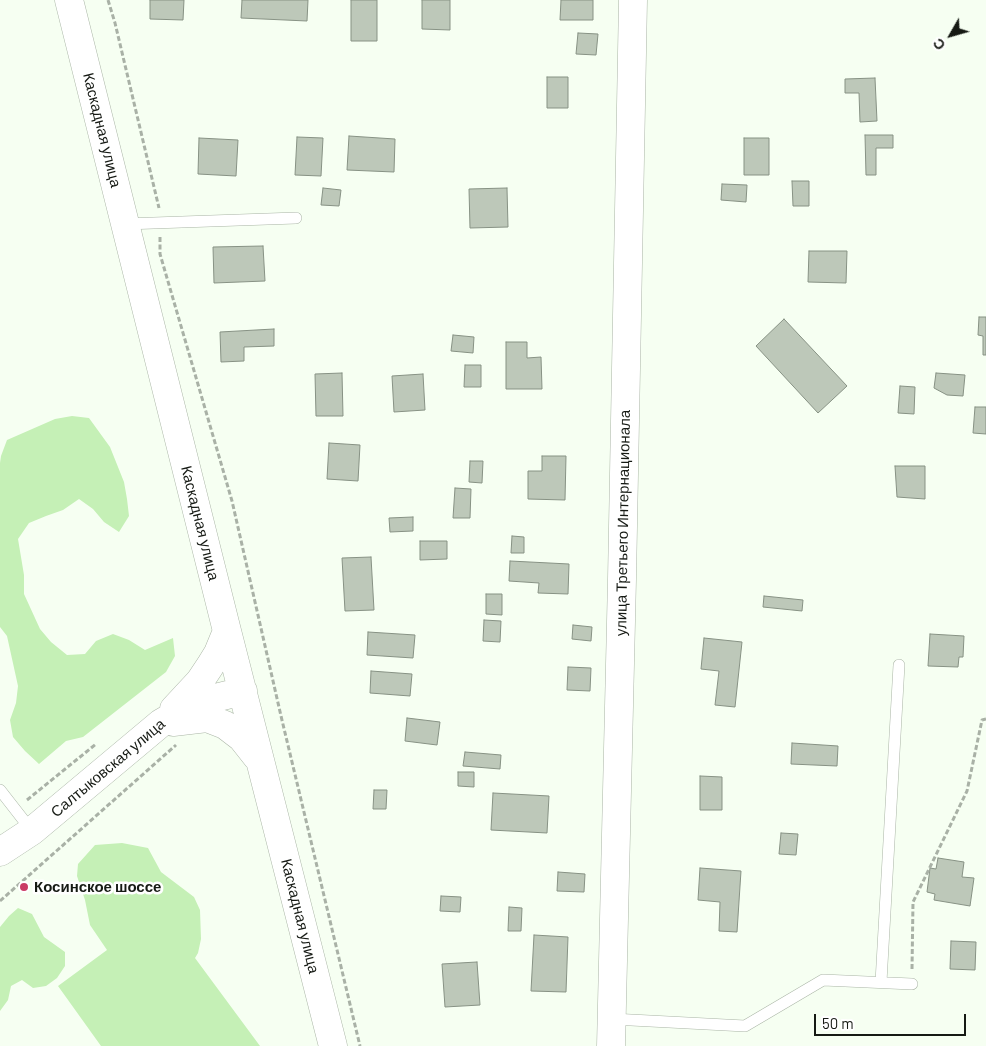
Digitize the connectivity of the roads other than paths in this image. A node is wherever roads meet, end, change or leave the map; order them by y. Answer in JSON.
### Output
{"nodes":[{"id":1,"x":69,"y":0,"type":"edge"},
{"id":2,"x":633,"y":0,"type":"edge"},
{"id":3,"x":296,"y":218,"type":"dead end"},
{"id":4,"x":125,"y":224,"type":"junction"},
{"id":5,"x":227,"y":631,"type":"junction"},
{"id":6,"x":899,"y":666,"type":"dead end"},
{"id":7,"x":243,"y":691,"type":"junction"},
{"id":8,"x":161,"y":723,"type":"junction"},
{"id":9,"x":260,"y":760,"type":"junction"},
{"id":10,"x":0,"y":790,"type":"edge"},
{"id":11,"x":32,"y":831,"type":"junction"},
{"id":12,"x":0,"y":852,"type":"edge"},
{"id":13,"x":0,"y":866,"type":"edge"},
{"id":14,"x":881,"y":982,"type":"junction"},
{"id":15,"x":912,"y":984,"type":"road end"},
{"id":16,"x":612,"y":1019,"type":"junction"},
{"id":17,"x":333,"y":1046,"type":"edge"},
{"id":18,"x":611,"y":1046,"type":"edge"}],
"edges":[{"from":1,"to":4,"type":"street","name":"Каскадная улица"},
{"from":2,"to":16,"type":"street","name":"улица Третьего Интернационала"},
{"from":3,"to":4,"type":"lane"},
{"from":4,"to":5,"type":"street","name":"Каскадная улица"},
{"from":5,"to":7,"type":"street","name":"Каскадная улица"},
{"from":5,"to":8,"type":"street"},
{"from":6,"to":14,"type":"lane"},
{"from":7,"to":8,"type":"street","name":"Салтыковская улица"},
{"from":7,"to":9,"type":"street","name":"Каскадная улица"},
{"from":8,"to":9,"type":"street"},
{"from":8,"to":11,"type":"street","name":"Салтыковская улица"},
{"from":9,"to":17,"type":"street","name":"Каскадная улица"},
{"from":10,"to":11,"type":"lane"},
{"from":11,"to":12,"type":"street","name":"Салтыковская улица"},
{"from":11,"to":13,"type":"street","name":"Салтыковская улица"},
{"from":14,"to":15,"type":"lane"},
{"from":14,"to":16,"type":"lane"},
{"from":16,"to":18,"type":"street","name":"улица Третьего Интернационала"}]}
